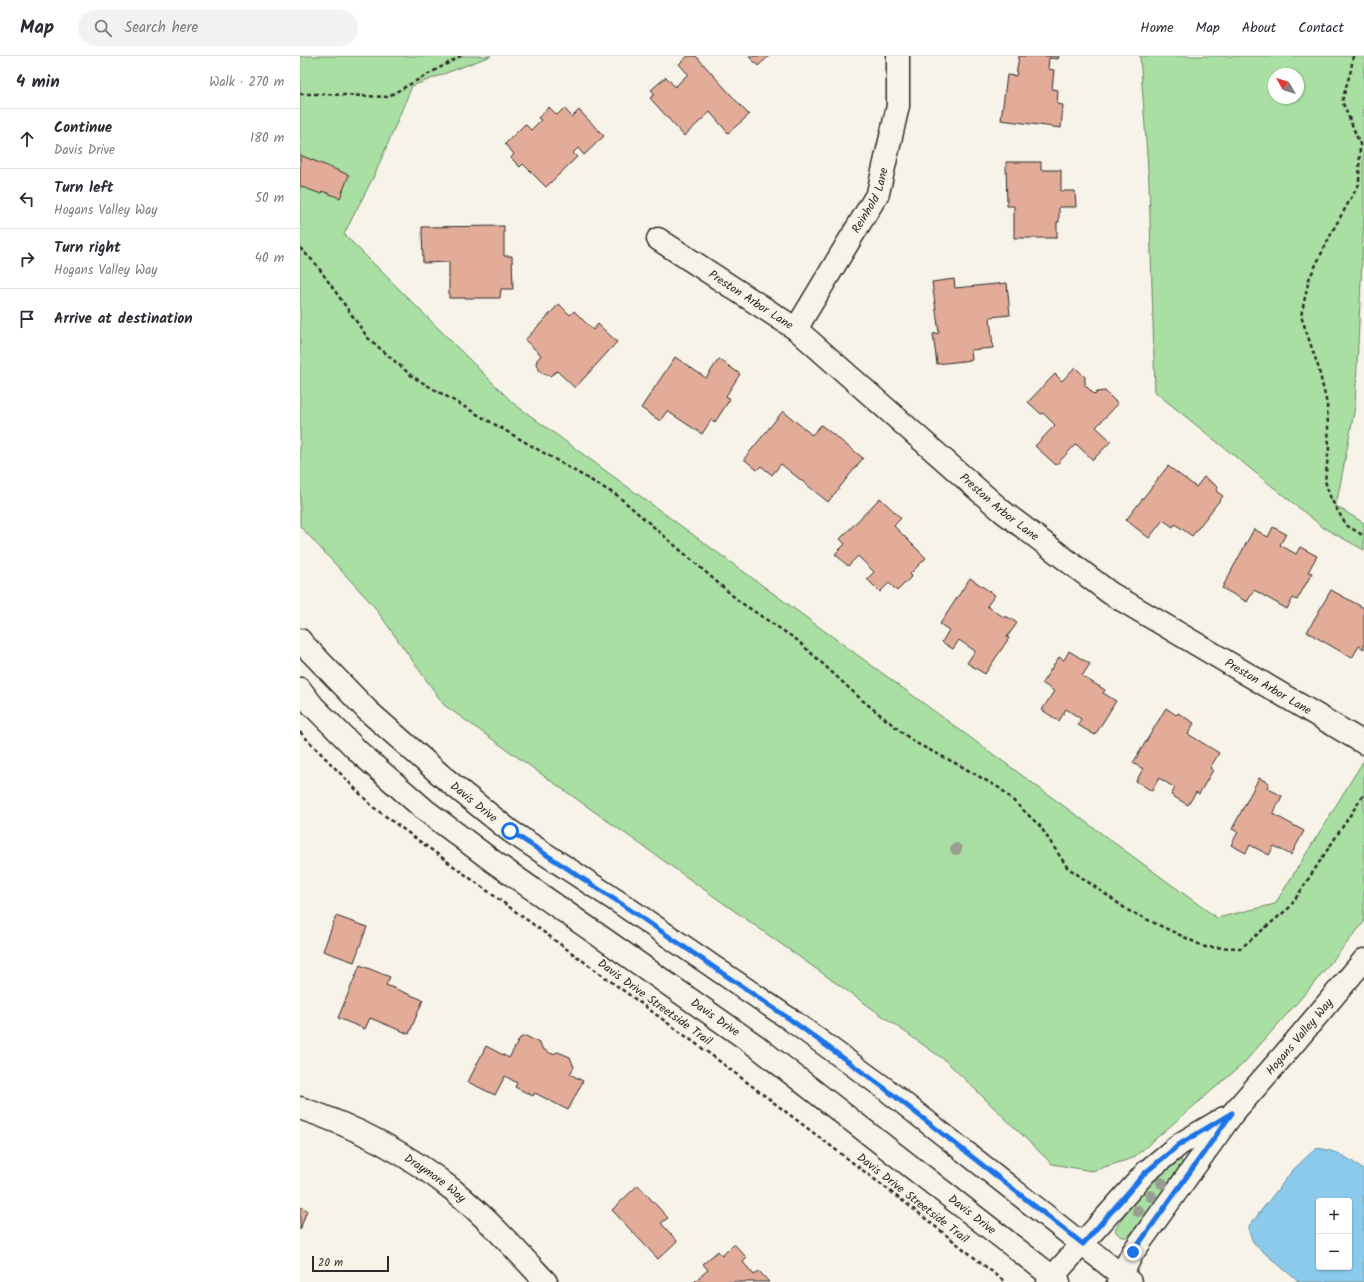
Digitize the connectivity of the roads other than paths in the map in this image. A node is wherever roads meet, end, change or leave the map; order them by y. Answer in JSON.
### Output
{"nodes":[{"id":1,"x":898,"y":56,"type":"edge"},
{"id":2,"x":658,"y":239,"type":"dead end"},
{"id":3,"x":796,"y":329,"type":"junction"},
{"id":4,"x":300,"y":640,"type":"edge"},
{"id":5,"x":300,"y":689,"type":"edge"},
{"id":6,"x":1364,"y":743,"type":"edge"},
{"id":7,"x":1364,"y":960,"type":"edge"},
{"id":8,"x":300,"y":1108,"type":"edge"},
{"id":9,"x":1232,"y":1113,"type":"junction"},
{"id":10,"x":1083,"y":1244,"type":"junction"},
{"id":11,"x":1053,"y":1280,"type":"edge"},
{"id":12,"x":1124,"y":1280,"type":"edge"},
{"id":13,"x":546,"y":1282,"type":"edge"}],
"edges":[{"from":1,"to":3,"type":"street","name":"Reinhold Lane"},
{"from":2,"to":3,"type":"street","name":"Preston Arbor Lane"},
{"from":3,"to":6,"type":"street","name":"Preston Arbor Lane"},
{"from":4,"to":10,"type":"street","name":"Davis Drive"},
{"from":5,"to":11,"type":"street","name":"Davis Drive"},
{"from":7,"to":9,"type":"street","name":"Hogans Valley Way"},
{"from":8,"to":13,"type":"street","name":"Draymore Way"},
{"from":9,"to":10,"type":"street","name":"Hogans Valley Way"},
{"from":9,"to":12,"type":"street","name":"Hogans Valley Way"},
{"from":10,"to":11,"type":"street","name":"Hogans Valley Way"},
{"from":10,"to":12,"type":"street","name":"Davis Drive"}]}
